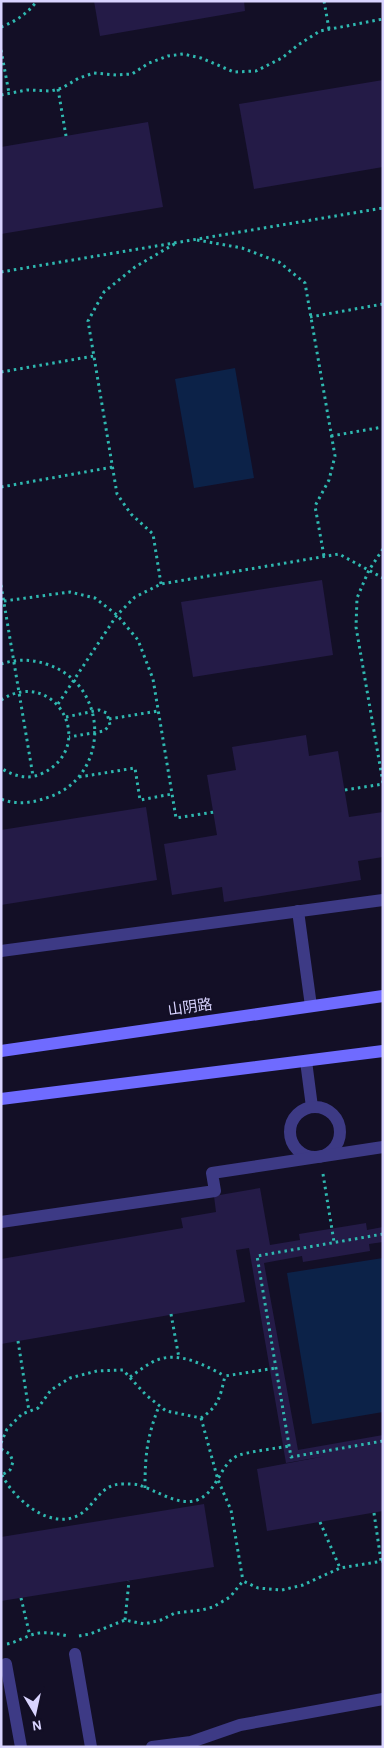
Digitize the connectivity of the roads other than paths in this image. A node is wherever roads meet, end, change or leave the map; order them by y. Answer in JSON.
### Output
{"nodes":[{"id":1,"x":383,"y":900,"type":"edge"},
{"id":2,"x":298,"y":911,"type":"junction"},
{"id":3,"x":1,"y":951,"type":"edge"},
{"id":4,"x":383,"y":996,"type":"edge"},
{"id":5,"x":311,"y":1006,"type":"junction"},
{"id":6,"x":1,"y":1050,"type":"edge"},
{"id":7,"x":383,"y":1051,"type":"edge"},
{"id":8,"x":306,"y":1061,"type":"junction"},
{"id":9,"x":1,"y":1099,"type":"edge"},
{"id":10,"x":312,"y":1107,"type":"junction"},
{"id":11,"x":383,"y":1147,"type":"edge"},
{"id":12,"x":320,"y":1156,"type":"junction"},
{"id":13,"x":1,"y":1222,"type":"edge"},
{"id":14,"x":75,"y":1654,"type":"dead end"},
{"id":15,"x":6,"y":1664,"type":"dead end"},
{"id":16,"x":383,"y":1699,"type":"edge"},
{"id":17,"x":21,"y":1747,"type":"edge"},
{"id":18,"x":91,"y":1747,"type":"edge"},
{"id":19,"x":152,"y":1747,"type":"edge"}],
"edges":[{"from":1,"to":2,"type":"street"},
{"from":2,"to":3,"type":"street"},
{"from":2,"to":5,"type":"street"},
{"from":4,"to":5,"type":"main road","name":"山阴路"},
{"from":5,"to":6,"type":"main road","name":"山阴路"},
{"from":7,"to":8,"type":"main road"},
{"from":8,"to":9,"type":"main road"},
{"from":8,"to":10,"type":"street"},
{"from":10,"to":12,"type":"street"},
{"from":10,"to":12,"type":"street"},
{"from":11,"to":12,"type":"street"},
{"from":12,"to":13,"type":"street"},
{"from":14,"to":18,"type":"street"},
{"from":15,"to":17,"type":"street"},
{"from":16,"to":19,"type":"street"}]}
